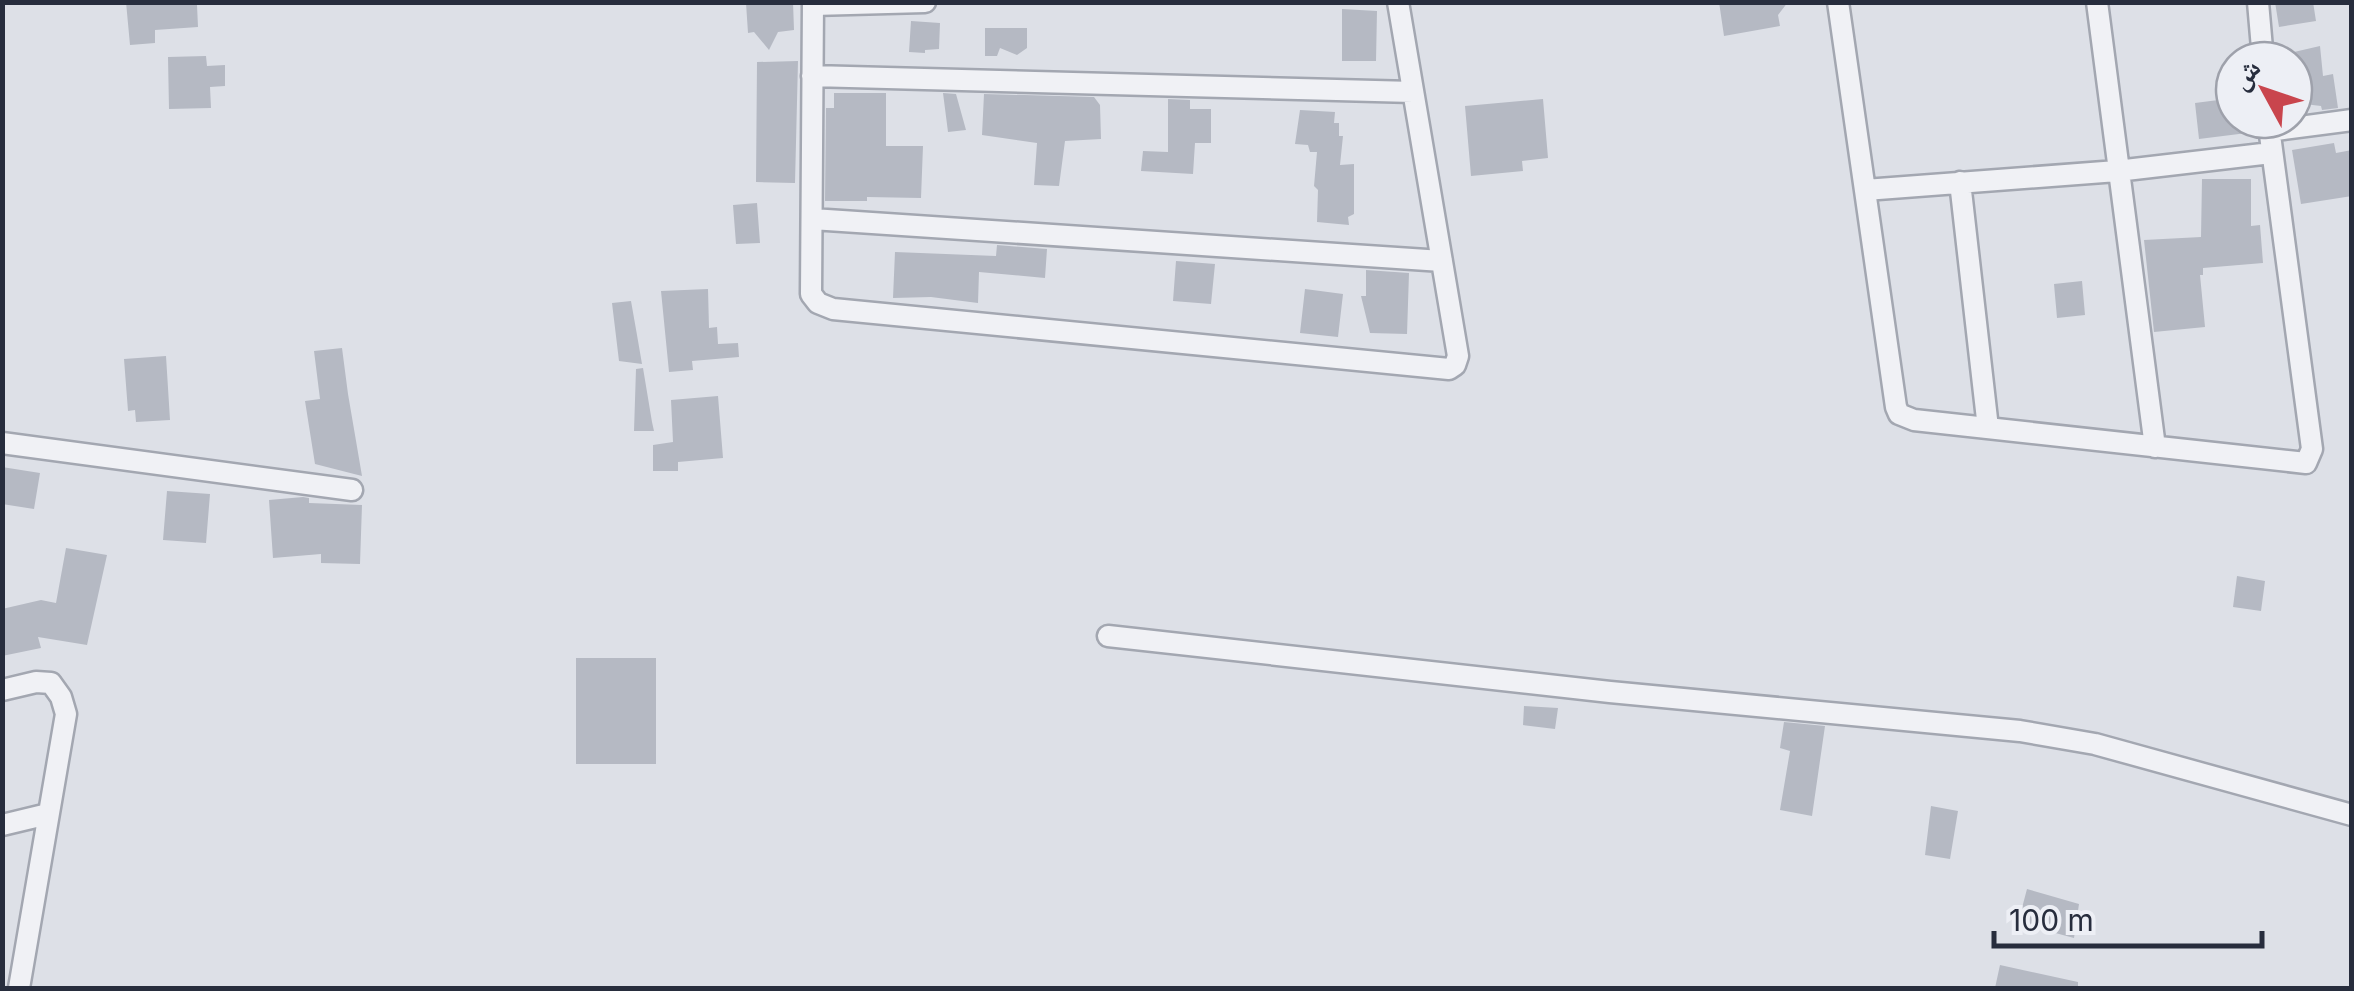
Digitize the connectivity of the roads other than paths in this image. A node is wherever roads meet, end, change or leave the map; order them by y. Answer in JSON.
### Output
{"nodes":[{"id":1,"x":925,"y":2,"type":"edge"},
{"id":2,"x":1398,"y":2,"type":"edge"},
{"id":3,"x":2096,"y":2,"type":"edge"},
{"id":4,"x":2258,"y":2,"type":"edge"},
{"id":5,"x":1840,"y":3,"type":"edge"},
{"id":6,"x":813,"y":4,"type":"edge"},
{"id":7,"x":2261,"y":40,"type":"edge"},
{"id":8,"x":812,"y":76,"type":"junction"},
{"id":9,"x":1413,"y":92,"type":"junction"},
{"id":10,"x":2352,"y":120,"type":"edge"},
{"id":11,"x":2314,"y":122,"type":"edge"},
{"id":12,"x":2270,"y":140,"type":"edge"},
{"id":13,"x":2271,"y":153,"type":"junction"},
{"id":14,"x":2117,"y":171,"type":"junction"},
{"id":15,"x":1960,"y":182,"type":"junction"},
{"id":16,"x":1864,"y":190,"type":"junction"},
{"id":17,"x":812,"y":219,"type":"junction"},
{"id":18,"x":1442,"y":261,"type":"junction"},
{"id":19,"x":1988,"y":428,"type":"junction"},
{"id":20,"x":2,"y":443,"type":"edge"},
{"id":21,"x":2155,"y":447,"type":"junction"},
{"id":22,"x":352,"y":490,"type":"dead end"},
{"id":23,"x":1108,"y":636,"type":"dead end"},
{"id":24,"x":2,"y":690,"type":"edge"},
{"id":25,"x":48,"y":814,"type":"junction"},
{"id":26,"x":2352,"y":814,"type":"edge"},
{"id":27,"x":2,"y":825,"type":"edge"},
{"id":28,"x":12,"y":962,"type":"edge"},
{"id":29,"x":19,"y":988,"type":"edge"}],
"edges":[{"from":1,"to":6,"type":"street"},
{"from":2,"to":9,"type":"street"},
{"from":3,"to":14,"type":"street"},
{"from":4,"to":7,"type":"street"},
{"from":5,"to":16,"type":"street"},
{"from":6,"to":8,"type":"street"},
{"from":8,"to":9,"type":"street"},
{"from":8,"to":17,"type":"street"},
{"from":9,"to":18,"type":"street"},
{"from":10,"to":11,"type":"street"},
{"from":12,"to":13,"type":"street"},
{"from":13,"to":14,"type":"street"},
{"from":13,"to":21,"type":"street"},
{"from":14,"to":15,"type":"street"},
{"from":14,"to":21,"type":"street"},
{"from":15,"to":16,"type":"street"},
{"from":15,"to":19,"type":"street"},
{"from":16,"to":19,"type":"street"},
{"from":17,"to":18,"type":"street"},
{"from":17,"to":18,"type":"street"},
{"from":19,"to":21,"type":"street"},
{"from":20,"to":22,"type":"street"},
{"from":23,"to":26,"type":"street"},
{"from":24,"to":25,"type":"street"},
{"from":25,"to":27,"type":"street"},
{"from":25,"to":28,"type":"street"},
{"from":28,"to":29,"type":"street"}]}
